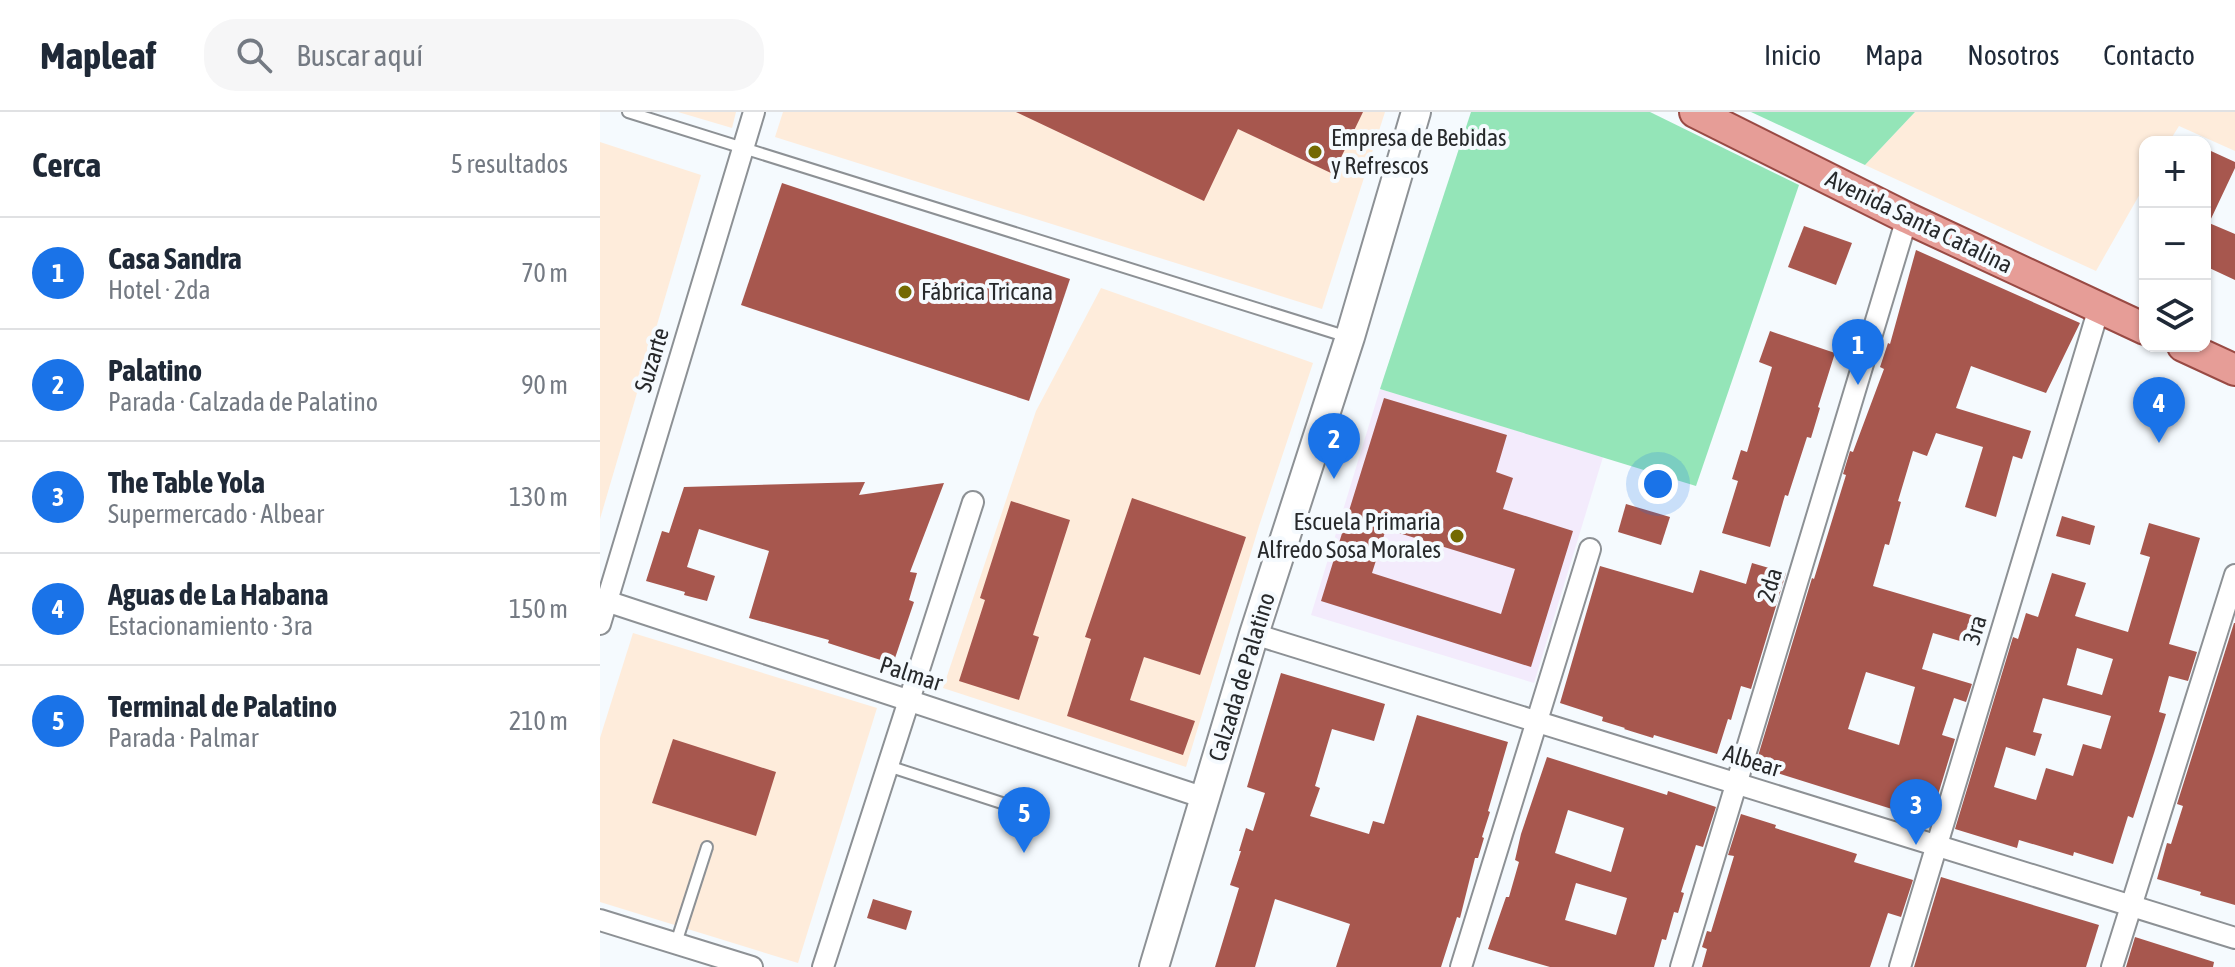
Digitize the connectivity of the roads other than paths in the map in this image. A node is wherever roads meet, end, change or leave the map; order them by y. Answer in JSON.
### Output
{"nodes":[{"id":1,"x":628,"y":112,"type":"edge"},
{"id":2,"x":754,"y":112,"type":"edge"},
{"id":3,"x":1416,"y":112,"type":"edge"},
{"id":4,"x":1695,"y":112,"type":"edge"},
{"id":5,"x":744,"y":147,"type":"junction"},
{"id":6,"x":1907,"y":218,"type":"junction"},
{"id":7,"x":2099,"y":308,"type":"junction"},
{"id":8,"x":2139,"y":326,"type":"edge"},
{"id":9,"x":1350,"y":337,"type":"junction"},
{"id":10,"x":2196,"y":352,"type":"edge"},
{"id":11,"x":2235,"y":370,"type":"edge"},
{"id":12,"x":973,"y":502,"type":"dead end"},
{"id":13,"x":1590,"y":549,"type":"dead end"},
{"id":14,"x":2235,"y":575,"type":"edge"},
{"id":15,"x":603,"y":600,"type":"edge"},
{"id":16,"x":600,"y":624,"type":"edge"},
{"id":17,"x":1254,"y":634,"type":"junction"},
{"id":18,"x":909,"y":701,"type":"junction"},
{"id":19,"x":1537,"y":721,"type":"junction"},
{"id":20,"x":888,"y":766,"type":"junction"},
{"id":21,"x":1737,"y":783,"type":"junction"},
{"id":22,"x":1205,"y":798,"type":"junction"},
{"id":23,"x":1005,"y":804,"type":"dead end"},
{"id":24,"x":1937,"y":845,"type":"junction"},
{"id":25,"x":707,"y":847,"type":"dead end"},
{"id":26,"x":2131,"y":906,"type":"junction"},
{"id":27,"x":600,"y":920,"type":"edge"},
{"id":28,"x":2235,"y":938,"type":"edge"},
{"id":29,"x":676,"y":943,"type":"junction"},
{"id":30,"x":752,"y":967,"type":"edge"},
{"id":31,"x":823,"y":967,"type":"edge"},
{"id":32,"x":1154,"y":967,"type":"edge"},
{"id":33,"x":1461,"y":967,"type":"edge"},
{"id":34,"x":1681,"y":967,"type":"edge"},
{"id":35,"x":1900,"y":967,"type":"edge"},
{"id":36,"x":2112,"y":967,"type":"edge"}],
"edges":[{"from":1,"to":5,"type":"lane"},
{"from":2,"to":5,"type":"street","name":"Suzarte"},
{"from":3,"to":9,"type":"street","name":"Calzada de Palatino"},
{"from":4,"to":6,"type":"main road","name":"Avenida Santa Catalina"},
{"from":5,"to":9,"type":"lane"},
{"from":5,"to":15,"type":"street","name":"Suzarte"},
{"from":6,"to":7,"type":"main road","name":"Avenida Santa Catalina"},
{"from":6,"to":21,"type":"street","name":"2da"},
{"from":7,"to":8,"type":"main road","name":"Avenida Santa Catalina"},
{"from":7,"to":24,"type":"street","name":"3ra"},
{"from":9,"to":17,"type":"street","name":"Calzada de Palatino"},
{"from":10,"to":11,"type":"main road"},
{"from":12,"to":18,"type":"street"},
{"from":13,"to":19,"type":"street"},
{"from":14,"to":26,"type":"street"},
{"from":15,"to":16,"type":"street","name":"Suzarte"},
{"from":15,"to":18,"type":"street","name":"Palmar"},
{"from":17,"to":19,"type":"street","name":"Albear"},
{"from":17,"to":22,"type":"street","name":"Calzada de Palatino"},
{"from":18,"to":20,"type":"street"},
{"from":18,"to":22,"type":"street","name":"Palmar"},
{"from":19,"to":21,"type":"street","name":"Albear"},
{"from":19,"to":33,"type":"street"},
{"from":20,"to":23,"type":"lane"},
{"from":20,"to":31,"type":"street"},
{"from":21,"to":24,"type":"street","name":"Albear"},
{"from":21,"to":34,"type":"street","name":"2da"},
{"from":22,"to":32,"type":"street","name":"Calzada de Palatino"},
{"from":24,"to":26,"type":"street","name":"Albear"},
{"from":24,"to":35,"type":"street","name":"3ra"},
{"from":25,"to":29,"type":"lane"},
{"from":26,"to":28,"type":"street","name":"Albear"},
{"from":26,"to":36,"type":"street"},
{"from":27,"to":29,"type":"street"},
{"from":29,"to":30,"type":"street"}]}
